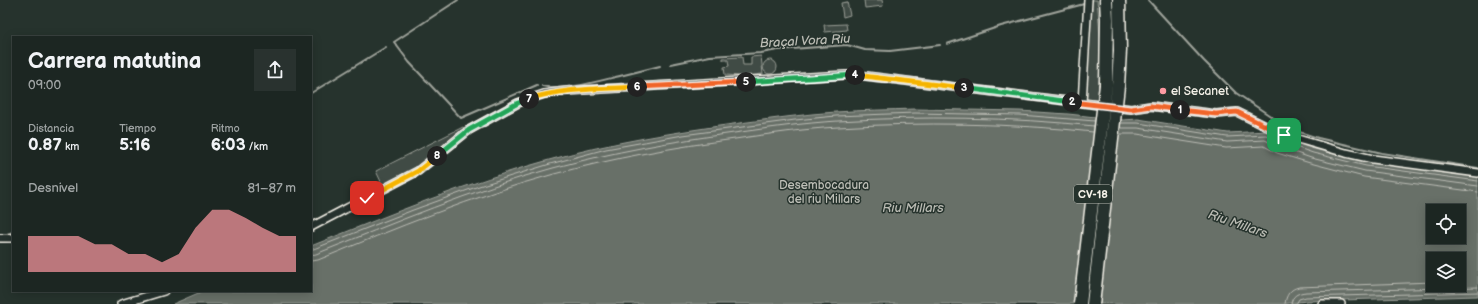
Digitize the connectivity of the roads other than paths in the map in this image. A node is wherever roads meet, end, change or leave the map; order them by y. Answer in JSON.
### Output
{"nodes":[{"id":1,"x":1088,"y":0,"type":"edge"},
{"id":2,"x":1106,"y":0,"type":"edge"},
{"id":3,"x":1119,"y":0,"type":"edge"},
{"id":4,"x":1112,"y":86,"type":"junction"},
{"id":5,"x":1082,"y":103,"type":"junction"},
{"id":6,"x":1478,"y":174,"type":"edge"},
{"id":7,"x":312,"y":226,"type":"edge"},
{"id":8,"x":0,"y":238,"type":"edge"},
{"id":9,"x":12,"y":238,"type":"edge"},
{"id":10,"x":147,"y":292,"type":"edge"},
{"id":11,"x":161,"y":292,"type":"edge"},
{"id":12,"x":153,"y":295,"type":"junction"},
{"id":13,"x":121,"y":304,"type":"edge"},
{"id":14,"x":1080,"y":304,"type":"edge"},
{"id":15,"x":1093,"y":304,"type":"edge"},
{"id":16,"x":1322,"y":304,"type":"edge"},
{"id":17,"x":1341,"y":304,"type":"edge"}],
"edges":[{"from":1,"to":5,"type":"street"},
{"from":2,"to":4,"type":"main road","number":"CV-18"},
{"from":3,"to":4,"type":"main road","number":"CV-18"},
{"from":4,"to":14,"type":"main road","number":"CV-18","bridge":true},
{"from":4,"to":15,"type":"main road","number":"CV-18","bridge":true},
{"from":5,"to":6,"type":"street"},
{"from":5,"to":7,"type":"street"},
{"from":8,"to":9,"type":"street"},
{"from":10,"to":12,"type":"street"},
{"from":11,"to":12,"type":"street"},
{"from":12,"to":13,"type":"street"},
{"from":16,"to":17,"type":"street"}]}
